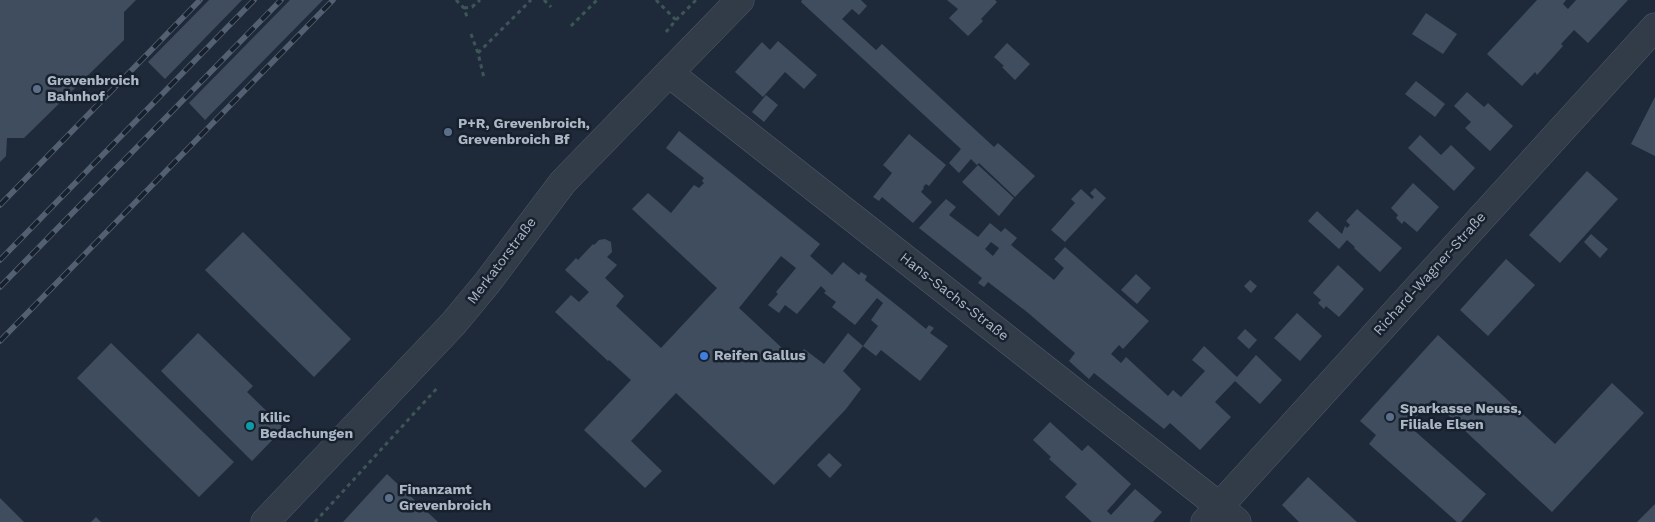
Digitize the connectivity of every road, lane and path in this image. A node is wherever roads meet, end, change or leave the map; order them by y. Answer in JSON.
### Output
{"nodes":[{"id":1,"x":456,"y":0,"type":"edge"},
{"id":2,"x":480,"y":0,"type":"edge"},
{"id":3,"x":531,"y":0,"type":"edge"},
{"id":4,"x":544,"y":0,"type":"edge"},
{"id":5,"x":597,"y":0,"type":"edge"},
{"id":6,"x":656,"y":0,"type":"edge"},
{"id":7,"x":696,"y":0,"type":"edge"},
{"id":8,"x":740,"y":0,"type":"edge"},
{"id":9,"x":551,"y":7,"type":"dead end"},
{"id":10,"x":464,"y":8,"type":"junction"},
{"id":11,"x":467,"y":17,"type":"dead end"},
{"id":12,"x":676,"y":20,"type":"junction"},
{"id":13,"x":571,"y":26,"type":"dead end"},
{"id":14,"x":1655,"y":27,"type":"edge"},
{"id":15,"x":471,"y":34,"type":"dead end"},
{"id":16,"x":665,"y":34,"type":"dead end"},
{"id":17,"x":478,"y":53,"type":"junction"},
{"id":18,"x":669,"y":73,"type":"junction"},
{"id":19,"x":484,"y":78,"type":"dead end"},
{"id":20,"x":439,"y":386,"type":"dead end"},
{"id":21,"x":1221,"y":517,"type":"edge"},
{"id":22,"x":264,"y":522,"type":"edge"},
{"id":23,"x":315,"y":522,"type":"edge"}],
"edges":[{"from":1,"to":10,"type":"path"},
{"from":2,"to":10,"type":"path"},
{"from":3,"to":17,"type":"path"},
{"from":4,"to":9,"type":"path"},
{"from":5,"to":13,"type":"path"},
{"from":6,"to":12,"type":"path"},
{"from":7,"to":12,"type":"path"},
{"from":8,"to":18,"type":"street","name":"Merkatorstraße"},
{"from":10,"to":11,"type":"path"},
{"from":12,"to":16,"type":"path"},
{"from":14,"to":21,"type":"street","name":"Richard-Wagner-Straße"},
{"from":15,"to":17,"type":"path"},
{"from":17,"to":19,"type":"path"},
{"from":18,"to":21,"type":"street","name":"Hans-Sachs-Straße"},
{"from":18,"to":22,"type":"street","name":"Merkatorstraße"},
{"from":20,"to":23,"type":"path"}]}
